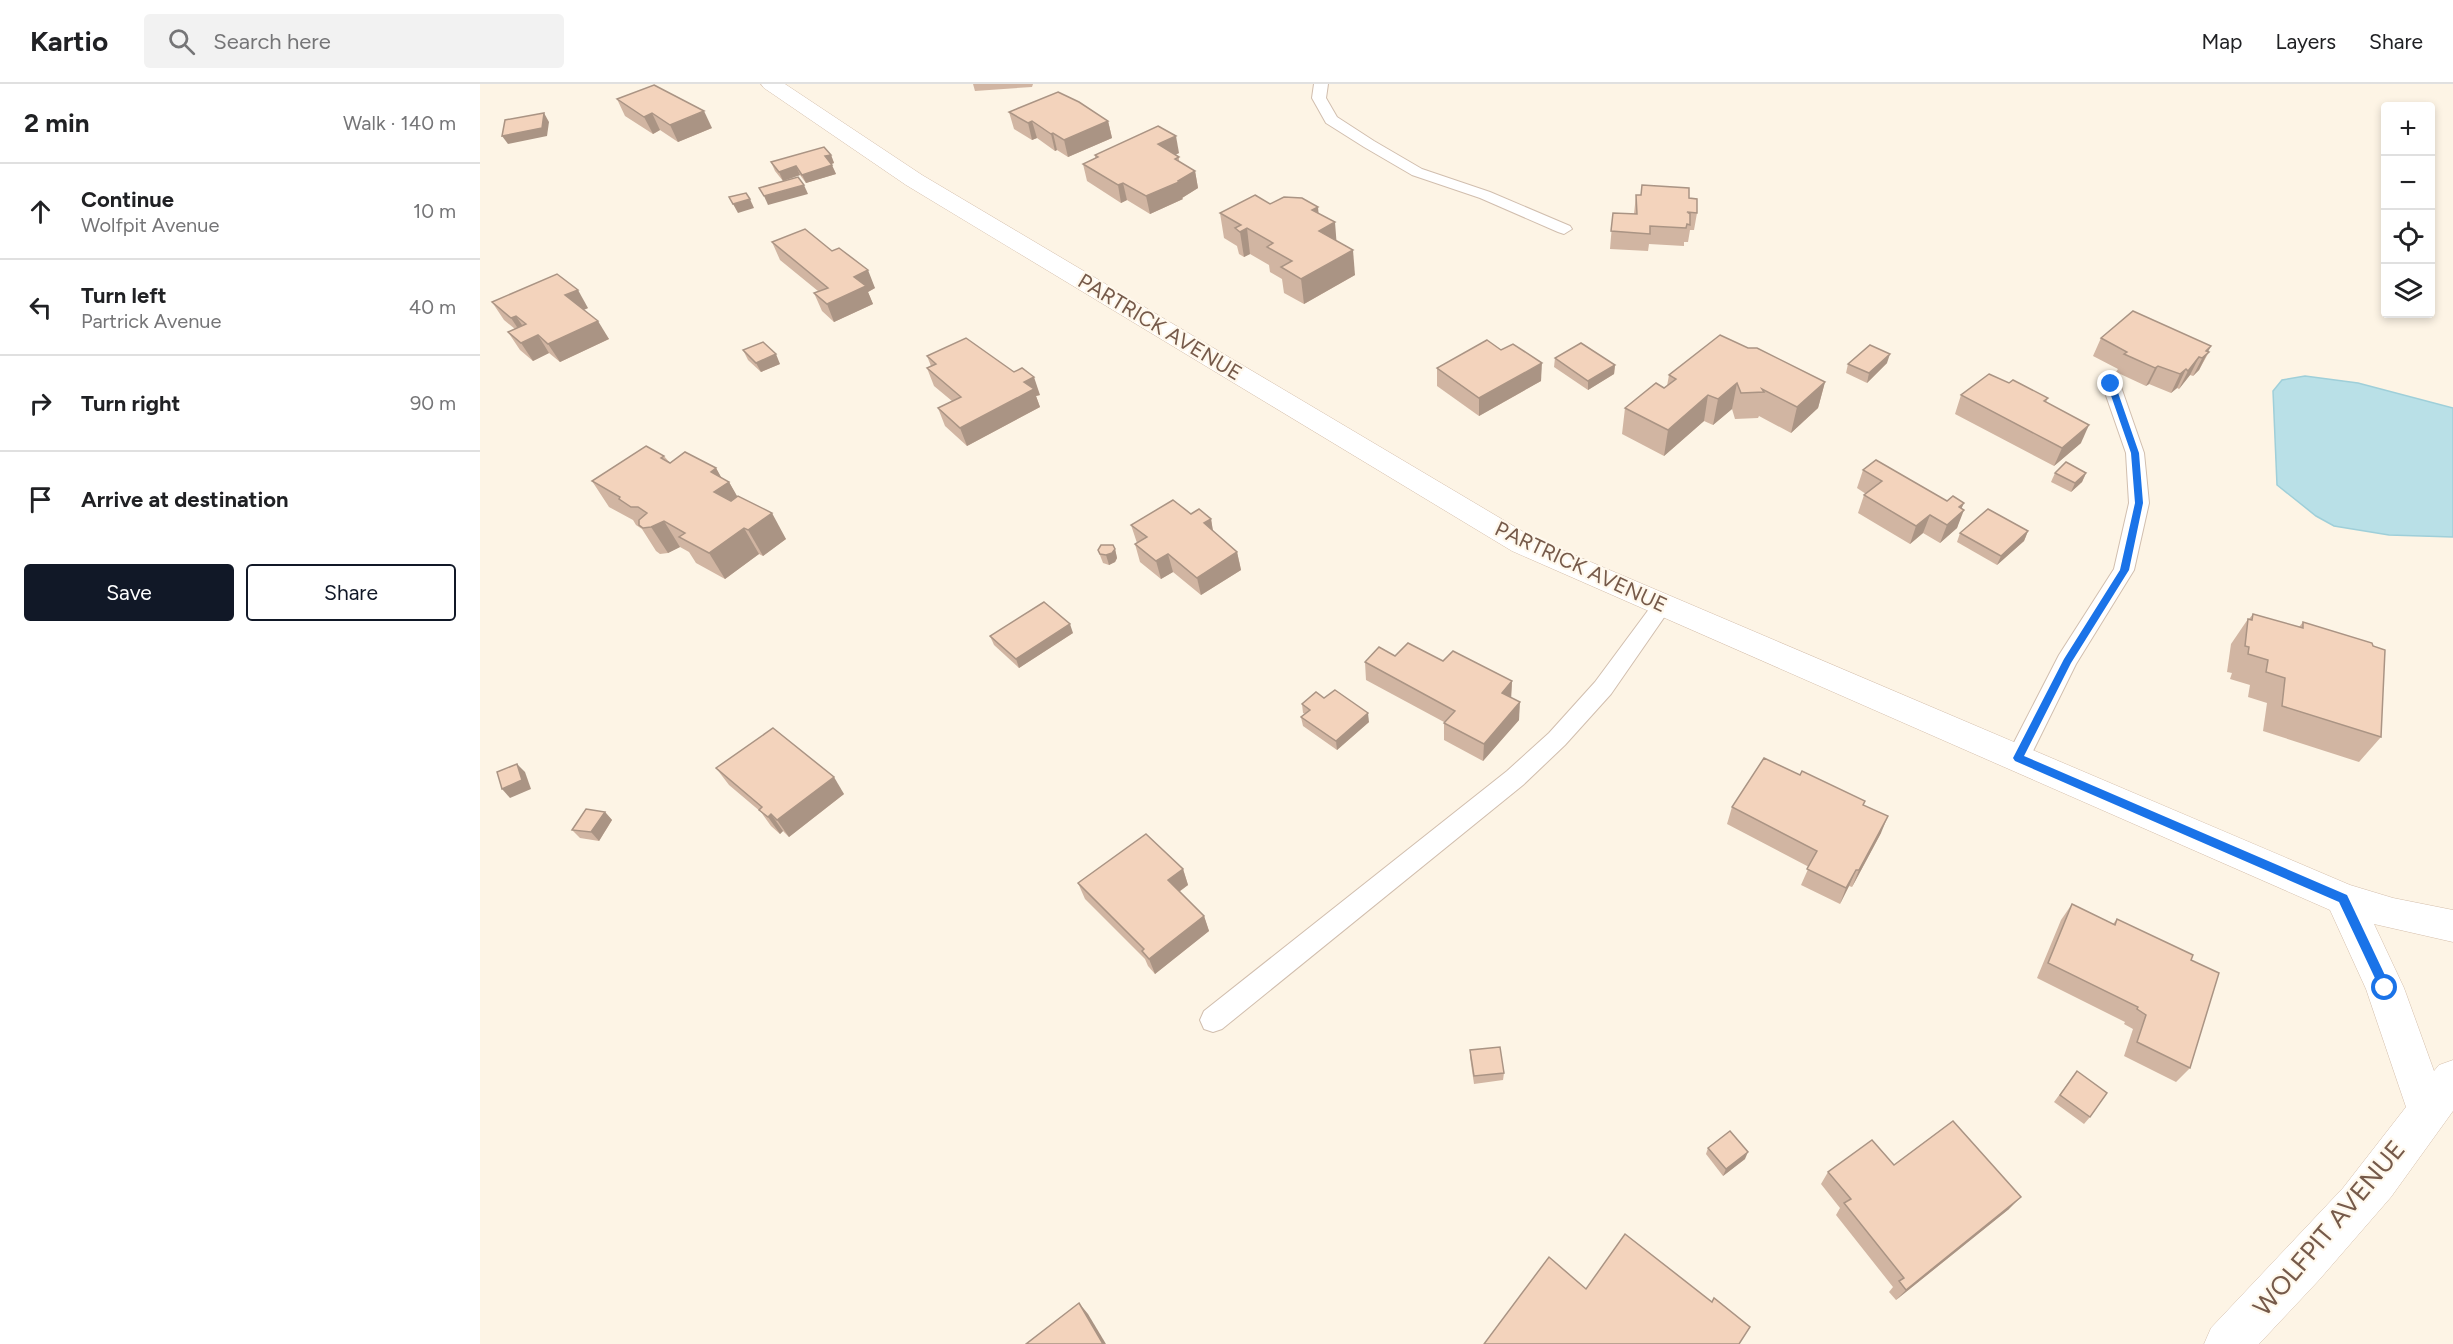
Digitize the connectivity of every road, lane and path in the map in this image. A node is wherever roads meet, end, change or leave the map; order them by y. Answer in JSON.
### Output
{"nodes":[{"id":1,"x":771,"y":84,"type":"edge"},
{"id":2,"x":1321,"y":84,"type":"edge"},
{"id":3,"x":1564,"y":229,"type":"dead end"},
{"id":4,"x":2111,"y":384,"type":"dead end"},
{"id":5,"x":1662,"y":606,"type":"junction"},
{"id":6,"x":2018,"y":758,"type":"junction"},
{"id":7,"x":2343,"y":899,"type":"junction"},
{"id":8,"x":2453,"y":926,"type":"edge"},
{"id":9,"x":1213,"y":1020,"type":"dead end"},
{"id":10,"x":2440,"y":1094,"type":"edge"},
{"id":11,"x":2227,"y":1344,"type":"edge"}],
"edges":[{"from":1,"to":5,"type":"street","name":"PARTRICK AVENUE"},
{"from":2,"to":3,"type":"lane"},
{"from":4,"to":6,"type":"lane"},
{"from":5,"to":6,"type":"street","name":"PARTRICK AVENUE"},
{"from":5,"to":9,"type":"lane"},
{"from":6,"to":7,"type":"street","name":"PARTRICK AVENUE"},
{"from":7,"to":8,"type":"street","name":"PARTRICK AVENUE"},
{"from":7,"to":10,"type":"street","name":"WOLFPIT AVENUE"},
{"from":10,"to":11,"type":"street","name":"WOLFPIT AVENUE"}]}
